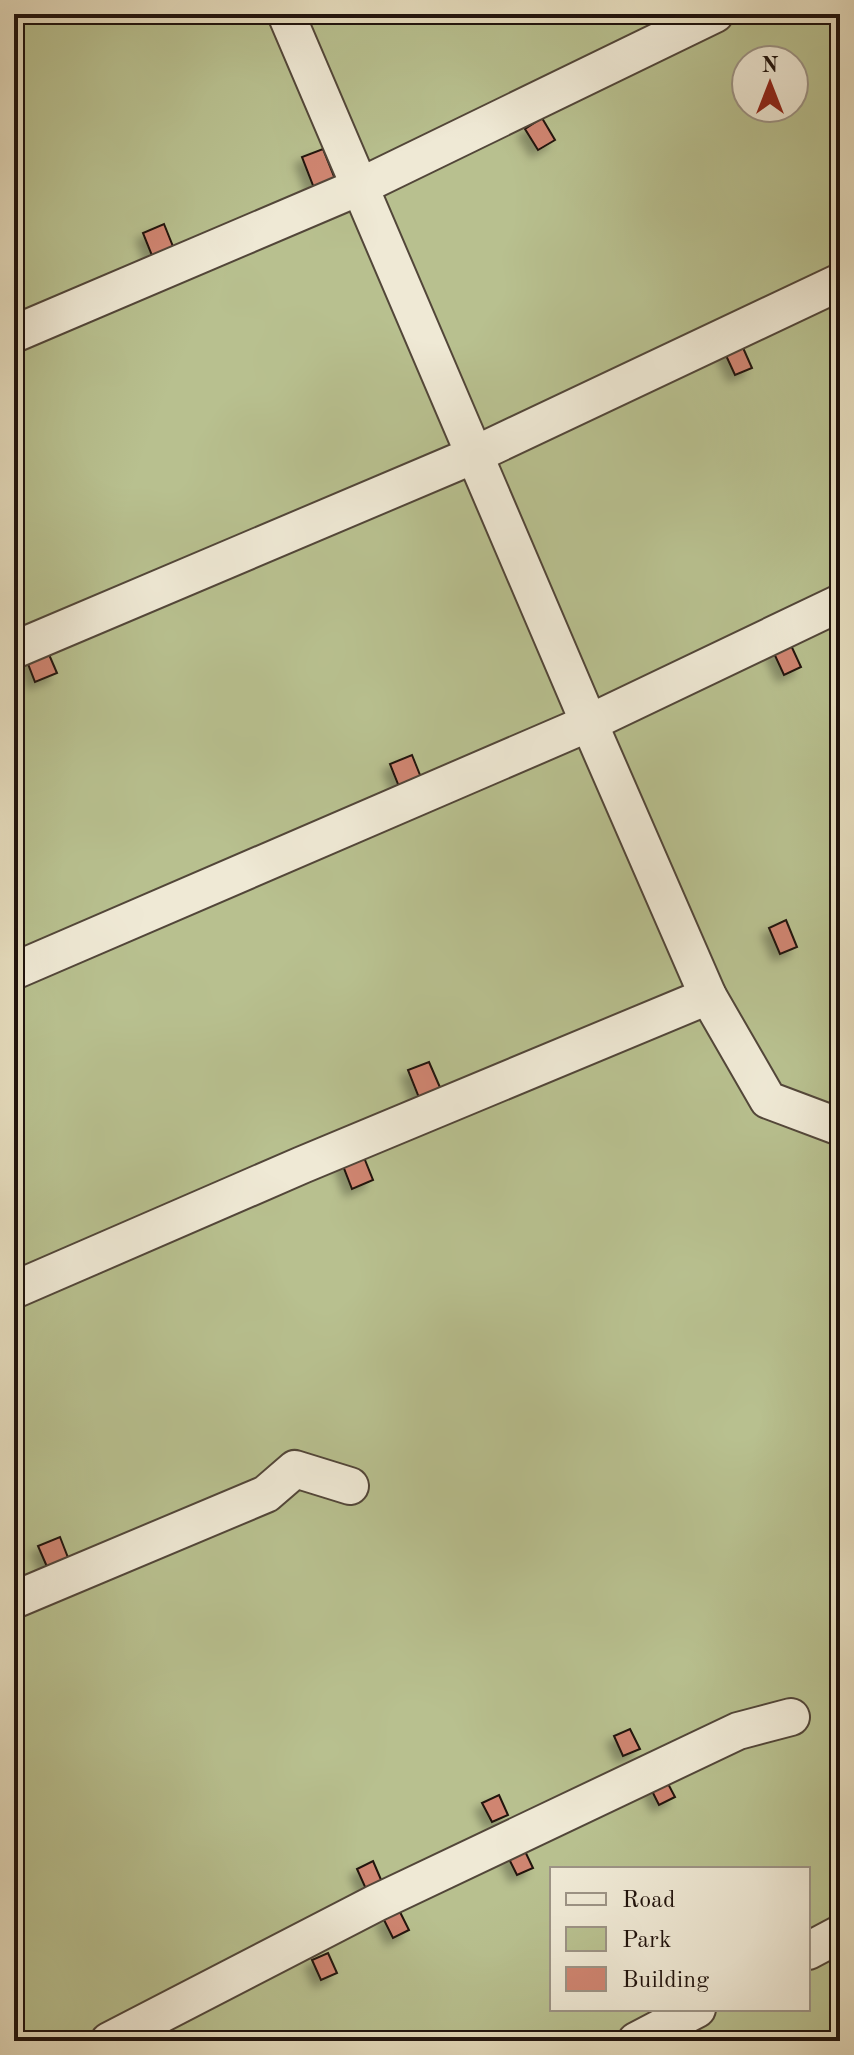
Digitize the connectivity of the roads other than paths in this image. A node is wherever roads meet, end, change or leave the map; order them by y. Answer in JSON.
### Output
{"nodes":[{"id":1,"x":286,"y":14,"type":"edge"},
{"id":2,"x":715,"y":14,"type":"edge"},
{"id":3,"x":359,"y":187,"type":"junction"},
{"id":4,"x":840,"y":282,"type":"edge"},
{"id":5,"x":14,"y":334,"type":"edge"},
{"id":6,"x":474,"y":455,"type":"junction"},
{"id":7,"x":840,"y":603,"type":"edge"},
{"id":8,"x":14,"y":650,"type":"edge"},
{"id":9,"x":589,"y":723,"type":"junction"},
{"id":10,"x":14,"y":971,"type":"edge"},
{"id":11,"x":708,"y":996,"type":"junction"},
{"id":12,"x":840,"y":1127,"type":"edge"},
{"id":13,"x":14,"y":1290,"type":"edge"},
{"id":14,"x":350,"y":1486,"type":"dead end"},
{"id":15,"x":14,"y":1600,"type":"edge"},
{"id":16,"x":791,"y":1717,"type":"dead end"},
{"id":17,"x":840,"y":1934,"type":"edge"},
{"id":18,"x":810,"y":1950,"type":"edge"},
{"id":19,"x":693,"y":2011,"type":"edge"},
{"id":20,"x":109,"y":2041,"type":"edge"},
{"id":21,"x":636,"y":2041,"type":"edge"}],
"edges":[{"from":1,"to":3,"type":"lane"},
{"from":2,"to":3,"type":"lane"},
{"from":3,"to":5,"type":"lane"},
{"from":3,"to":6,"type":"lane"},
{"from":4,"to":6,"type":"lane"},
{"from":6,"to":8,"type":"lane"},
{"from":6,"to":9,"type":"lane"},
{"from":7,"to":9,"type":"lane"},
{"from":9,"to":10,"type":"lane"},
{"from":9,"to":11,"type":"lane"},
{"from":11,"to":12,"type":"lane"},
{"from":11,"to":13,"type":"lane"},
{"from":14,"to":15,"type":"lane"},
{"from":16,"to":20,"type":"lane"},
{"from":17,"to":18,"type":"lane"},
{"from":19,"to":21,"type":"lane"}]}
